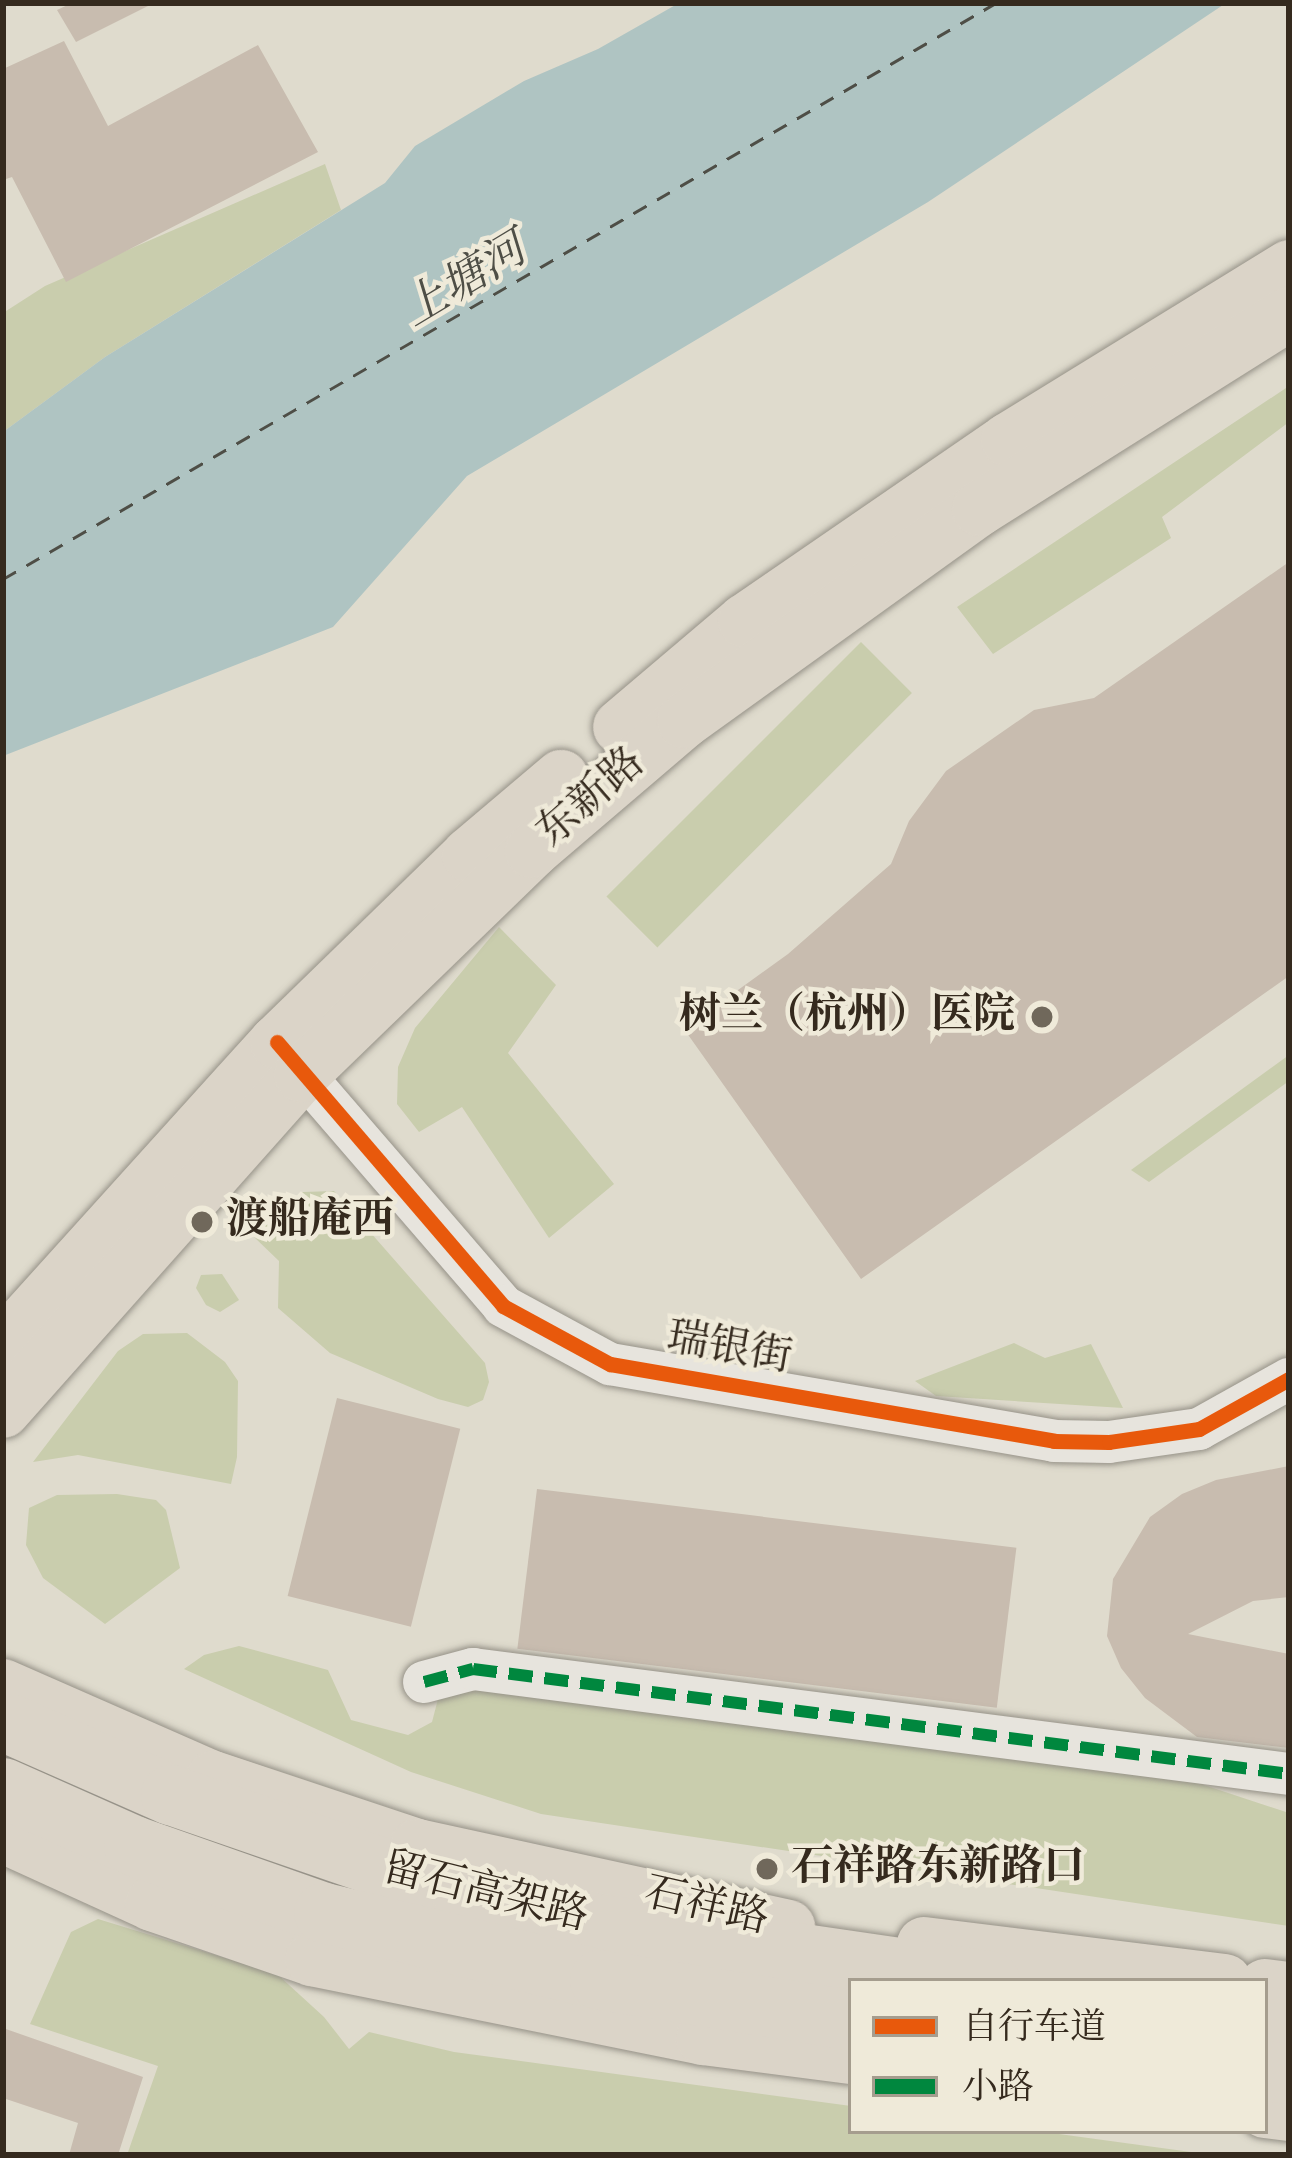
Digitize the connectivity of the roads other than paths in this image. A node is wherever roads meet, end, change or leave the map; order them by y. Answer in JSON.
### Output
{"nodes":[{"id":1,"x":1289,"y":267,"type":"edge"},
{"id":2,"x":1289,"y":314,"type":"edge"},
{"id":3,"x":289,"y":1059,"type":"junction"},
{"id":4,"x":3,"y":1345,"type":"edge"},
{"id":5,"x":1289,"y":1379,"type":"edge"},
{"id":6,"x":3,"y":1411,"type":"edge"},
{"id":7,"x":424,"y":1682,"type":"dead end"},
{"id":8,"x":3,"y":1686,"type":"edge"},
{"id":9,"x":3,"y":1721,"type":"edge"},
{"id":10,"x":1289,"y":1774,"type":"edge"},
{"id":11,"x":3,"y":1788,"type":"edge"},
{"id":12,"x":3,"y":1836,"type":"edge"},
{"id":13,"x":970,"y":1978,"type":"edge"},
{"id":14,"x":1201,"y":1978,"type":"edge"},
{"id":15,"x":848,"y":2020,"type":"edge"},
{"id":16,"x":848,"y":2056,"type":"edge"}],
"edges":[{"from":1,"to":3,"type":"main road","name":"东新路"},
{"from":2,"to":3,"type":"main road","name":"东新路"},
{"from":3,"to":4,"type":"main road","name":"东新路"},
{"from":3,"to":5,"type":"street","name":"瑞银街"},
{"from":3,"to":6,"type":"main road","name":"东新路"},
{"from":7,"to":10,"type":"street"},
{"from":8,"to":14,"type":"main road","name":"石祥路"},
{"from":9,"to":13,"type":"highway","name":"留石高架路"},
{"from":11,"to":15,"type":"highway","name":"留石高架路"},
{"from":12,"to":16,"type":"main road"}]}
